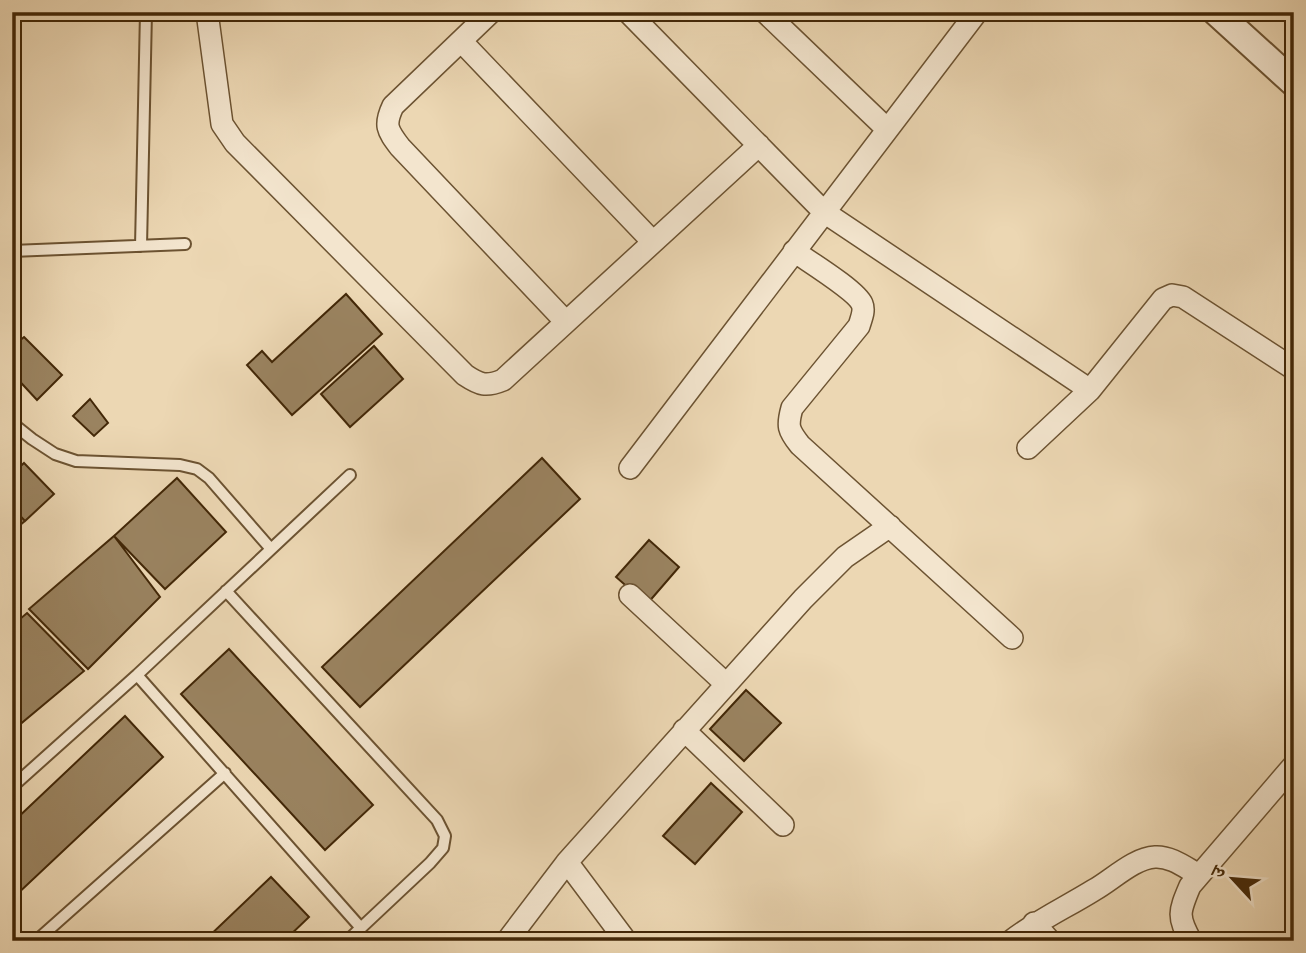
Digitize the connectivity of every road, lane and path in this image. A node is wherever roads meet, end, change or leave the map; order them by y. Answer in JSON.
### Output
{"nodes":[{"id":1,"x":146,"y":12,"type":"edge"},
{"id":2,"x":206,"y":12,"type":"edge"},
{"id":3,"x":491,"y":12,"type":"edge"},
{"id":4,"x":628,"y":12,"type":"edge"},
{"id":5,"x":977,"y":12,"type":"edge"},
{"id":6,"x":1217,"y":12,"type":"edge"},
{"id":7,"x":767,"y":13,"type":"edge"},
{"id":8,"x":461,"y":41,"type":"junction"},
{"id":9,"x":1294,"y":83,"type":"edge"},
{"id":10,"x":887,"y":129,"type":"junction"},
{"id":11,"x":759,"y":145,"type":"junction"},
{"id":12,"x":824,"y":212,"type":"junction"},
{"id":13,"x":653,"y":242,"type":"junction"},
{"id":14,"x":184,"y":244,"type":"dead end"},
{"id":15,"x":141,"y":246,"type":"junction"},
{"id":16,"x":12,"y":251,"type":"edge"},
{"id":17,"x":794,"y":251,"type":"junction"},
{"id":18,"x":566,"y":322,"type":"junction"},
{"id":19,"x":1294,"y":369,"type":"edge"},
{"id":20,"x":1090,"y":390,"type":"junction"},
{"id":21,"x":14,"y":428,"type":"edge"},
{"id":22,"x":1028,"y":448,"type":"dead end"},
{"id":23,"x":629,"y":468,"type":"dead end"},
{"id":24,"x":350,"y":475,"type":"dead end"},
{"id":25,"x":890,"y":526,"type":"junction"},
{"id":26,"x":271,"y":549,"type":"junction"},
{"id":27,"x":226,"y":591,"type":"junction"},
{"id":28,"x":630,"y":595,"type":"dead end"},
{"id":29,"x":1012,"y":638,"type":"dead end"},
{"id":30,"x":137,"y":675,"type":"junction"},
{"id":31,"x":726,"y":684,"type":"junction"},
{"id":32,"x":684,"y":730,"type":"junction"},
{"id":33,"x":1294,"y":765,"type":"edge"},
{"id":34,"x":225,"y":774,"type":"junction"},
{"id":35,"x":12,"y":786,"type":"edge"},
{"id":36,"x":783,"y":825,"type":"dead end"},
{"id":37,"x":567,"y":862,"type":"junction"},
{"id":38,"x":1199,"y":876,"type":"junction"},
{"id":39,"x":1034,"y":923,"type":"junction"},
{"id":40,"x":360,"y":928,"type":"junction"},
{"id":41,"x":36,"y":941,"type":"edge"},
{"id":42,"x":347,"y":941,"type":"edge"},
{"id":43,"x":507,"y":941,"type":"edge"},
{"id":44,"x":626,"y":941,"type":"edge"},
{"id":45,"x":1011,"y":941,"type":"edge"},
{"id":46,"x":1050,"y":941,"type":"edge"},
{"id":47,"x":1191,"y":941,"type":"edge"}],
"edges":[{"from":1,"to":15,"type":"lane"},
{"from":2,"to":18,"type":"street"},
{"from":3,"to":8,"type":"street"},
{"from":4,"to":11,"type":"street"},
{"from":5,"to":10,"type":"street"},
{"from":6,"to":9,"type":"street"},
{"from":7,"to":10,"type":"street"},
{"from":8,"to":13,"type":"street"},
{"from":8,"to":18,"type":"street"},
{"from":10,"to":12,"type":"street"},
{"from":11,"to":12,"type":"street"},
{"from":11,"to":13,"type":"street"},
{"from":12,"to":17,"type":"street"},
{"from":12,"to":20,"type":"street"},
{"from":13,"to":18,"type":"street"},
{"from":14,"to":15,"type":"lane"},
{"from":15,"to":16,"type":"lane"},
{"from":17,"to":23,"type":"street"},
{"from":17,"to":25,"type":"street"},
{"from":19,"to":20,"type":"street"},
{"from":20,"to":22,"type":"street"},
{"from":21,"to":26,"type":"lane"},
{"from":24,"to":26,"type":"lane"},
{"from":25,"to":29,"type":"street"},
{"from":25,"to":31,"type":"street"},
{"from":26,"to":27,"type":"lane"},
{"from":27,"to":30,"type":"lane"},
{"from":27,"to":40,"type":"lane"},
{"from":28,"to":31,"type":"street"},
{"from":30,"to":34,"type":"lane"},
{"from":30,"to":35,"type":"lane"},
{"from":31,"to":32,"type":"street"},
{"from":32,"to":36,"type":"street"},
{"from":32,"to":37,"type":"street"},
{"from":33,"to":38,"type":"street"},
{"from":34,"to":40,"type":"lane"},
{"from":34,"to":41,"type":"lane"},
{"from":37,"to":43,"type":"street"},
{"from":37,"to":44,"type":"street"},
{"from":38,"to":39,"type":"street"},
{"from":38,"to":47,"type":"street"},
{"from":39,"to":45,"type":"street"},
{"from":39,"to":46,"type":"street"},
{"from":40,"to":42,"type":"lane"}]}
